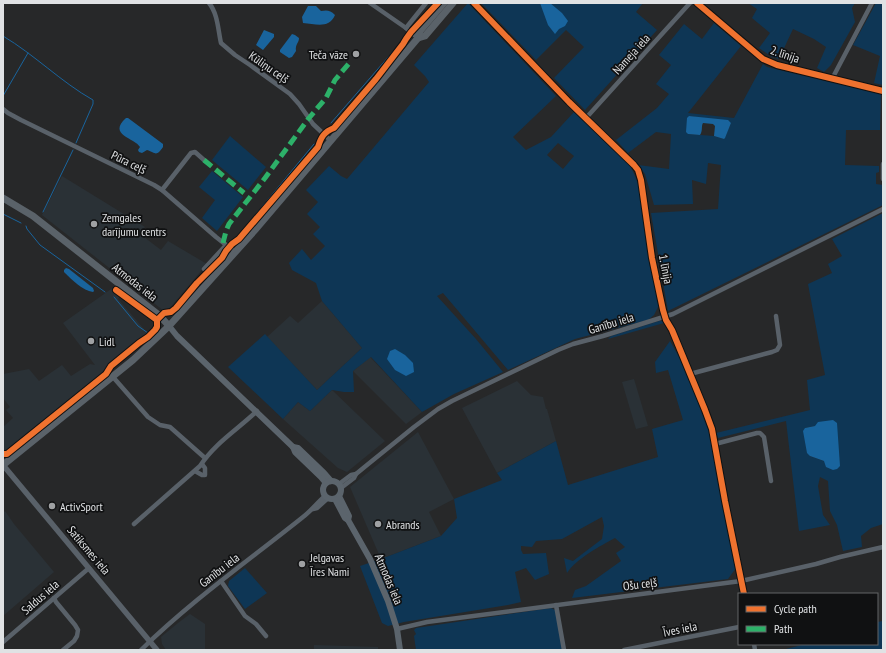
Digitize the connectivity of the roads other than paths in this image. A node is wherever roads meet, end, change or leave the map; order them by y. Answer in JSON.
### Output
{"nodes":[{"id":1,"x":209,"y":3,"type":"edge"},
{"id":2,"x":370,"y":3,"type":"edge"},
{"id":3,"x":426,"y":3,"type":"edge"},
{"id":4,"x":444,"y":3,"type":"edge"},
{"id":5,"x":452,"y":3,"type":"edge"},
{"id":6,"x":474,"y":3,"type":"edge"},
{"id":7,"x":690,"y":3,"type":"edge"},
{"id":8,"x":697,"y":3,"type":"edge"},
{"id":9,"x":872,"y":3,"type":"edge"},
{"id":10,"x":406,"y":28,"type":"junction"},
{"id":11,"x":418,"y":38,"type":"junction"},
{"id":12,"x":832,"y":79,"type":"junction"},
{"id":13,"x":883,"y":91,"type":"edge"},
{"id":14,"x":3,"y":109,"type":"edge"},
{"id":15,"x":586,"y":118,"type":"junction"},
{"id":16,"x":330,"y":141,"type":"junction"},
{"id":17,"x":204,"y":160,"type":"dead end"},
{"id":18,"x":883,"y":164,"type":"edge"},
{"id":19,"x":883,"y":179,"type":"edge"},
{"id":20,"x":162,"y":190,"type":"junction"},
{"id":21,"x":3,"y":198,"type":"edge"},
{"id":22,"x":883,"y":209,"type":"edge"},
{"id":23,"x":226,"y":245,"type":"junction"},
{"id":24,"x":235,"y":252,"type":"junction"},
{"id":25,"x":204,"y":269,"type":"dead end"},
{"id":26,"x":776,"y":316,"type":"dead end"},
{"id":27,"x":665,"y":317,"type":"junction"},
{"id":28,"x":169,"y":326,"type":"junction"},
{"id":29,"x":690,"y":374,"type":"junction"},
{"id":30,"x":113,"y":377,"type":"junction"},
{"id":31,"x":257,"y":412,"type":"junction"},
{"id":32,"x":715,"y":444,"type":"junction"},
{"id":33,"x":205,"y":458,"type":"junction"},
{"id":34,"x":202,"y":464,"type":"junction"},
{"id":35,"x":3,"y":465,"type":"edge"},
{"id":36,"x":194,"y":471,"type":"junction"},
{"id":37,"x":771,"y":481,"type":"dead end"},
{"id":38,"x":328,"y":482,"type":"junction"},
{"id":39,"x":340,"y":486,"type":"junction"},
{"id":40,"x":326,"y":497,"type":"junction"},
{"id":41,"x":337,"y":498,"type":"junction"},
{"id":42,"x":134,"y":524,"type":"dead end"},
{"id":43,"x":883,"y":547,"type":"edge"},
{"id":44,"x":89,"y":568,"type":"junction"},
{"id":45,"x":221,"y":581,"type":"junction"},
{"id":46,"x":741,"y":581,"type":"junction"},
{"id":47,"x":744,"y":593,"type":"edge"},
{"id":48,"x":54,"y":598,"type":"junction"},
{"id":49,"x":556,"y":605,"type":"junction"},
{"id":50,"x":738,"y":627,"type":"edge"},
{"id":51,"x":398,"y":629,"type":"junction"},
{"id":52,"x":266,"y":636,"type":"dead end"},
{"id":53,"x":150,"y":641,"type":"junction"},
{"id":54,"x":3,"y":642,"type":"edge"},
{"id":55,"x":63,"y":650,"type":"edge"},
{"id":56,"x":141,"y":650,"type":"edge"},
{"id":57,"x":157,"y":650,"type":"edge"},
{"id":58,"x":400,"y":650,"type":"edge"},
{"id":59,"x":564,"y":650,"type":"edge"},
{"id":60,"x":624,"y":650,"type":"edge"}],
"edges":[{"from":1,"to":16,"type":"street","name":"Kūliņu ceļš"},
{"from":2,"to":10,"type":"street"},
{"from":3,"to":10,"type":"street"},
{"from":4,"to":11,"type":"main road"},
{"from":5,"to":11,"type":"main road"},
{"from":6,"to":15,"type":"street","name":"1. līnija"},
{"from":7,"to":15,"type":"street","name":"Nameja iela"},
{"from":8,"to":12,"type":"street","name":"2. līnija"},
{"from":9,"to":12,"type":"street"},
{"from":10,"to":11,"type":"street"},
{"from":11,"to":16,"type":"main road"},
{"from":12,"to":13,"type":"street","name":"2. līnija"},
{"from":14,"to":20,"type":"street","name":"Pūra ceļš"},
{"from":15,"to":27,"type":"street","name":"1. līnija"},
{"from":16,"to":24,"type":"main road"},
{"from":17,"to":20,"type":"street"},
{"from":18,"to":19,"type":"street"},
{"from":20,"to":23,"type":"street","name":"Pūra ceļš"},
{"from":21,"to":28,"type":"main road","name":"Atmodas iela"},
{"from":22,"to":27,"type":"street","name":"Ganību iela"},
{"from":23,"to":24,"type":"street","name":"Pūra ceļš"},
{"from":23,"to":25,"type":"street"},
{"from":24,"to":28,"type":"main road"},
{"from":26,"to":29,"type":"street"},
{"from":27,"to":29,"type":"street","name":"1. līnija"},
{"from":27,"to":39,"type":"street","name":"Ganību iela"},
{"from":28,"to":30,"type":"main road"},
{"from":28,"to":31,"type":"main road","name":"Atmodas iela"},
{"from":29,"to":32,"type":"street","name":"1. līnija"},
{"from":30,"to":33,"type":"street"},
{"from":30,"to":35,"type":"main road"},
{"from":31,"to":33,"type":"street"},
{"from":31,"to":38,"type":"main road","name":"Atmodas iela"},
{"from":32,"to":37,"type":"street"},
{"from":32,"to":46,"type":"street","name":"1. līnija"},
{"from":33,"to":34,"type":"street"},
{"from":34,"to":36,"type":"street"},
{"from":34,"to":36,"type":"street"},
{"from":35,"to":44,"type":"street","name":"Satiksmes iela"},
{"from":36,"to":42,"type":"street"},
{"from":38,"to":39,"type":"main road"},
{"from":38,"to":40,"type":"main road"},
{"from":39,"to":41,"type":"main road"},
{"from":40,"to":41,"type":"main road"},
{"from":40,"to":45,"type":"street","name":"Ganību iela"},
{"from":41,"to":51,"type":"main road","name":"Atmodas iela"},
{"from":43,"to":46,"type":"street","name":"Ošu ceļš"},
{"from":44,"to":48,"type":"street","name":"Saldus iela"},
{"from":44,"to":53,"type":"street","name":"Satiksmes iela"},
{"from":45,"to":52,"type":"street"},
{"from":45,"to":53,"type":"street","name":"Ganību iela"},
{"from":46,"to":47,"type":"street","name":"1. līnija"},
{"from":46,"to":49,"type":"street","name":"Ošu ceļš"},
{"from":48,"to":54,"type":"street","name":"Saldus iela"},
{"from":48,"to":55,"type":"street"},
{"from":49,"to":51,"type":"street","name":"Ošu ceļš"},
{"from":49,"to":59,"type":"street"},
{"from":50,"to":60,"type":"street","name":"Īves iela"},
{"from":51,"to":58,"type":"main road","name":"Atmodas iela"},
{"from":53,"to":56,"type":"street","name":"Ganību iela"},
{"from":53,"to":57,"type":"street","name":"Satiksmes iela"}]}
